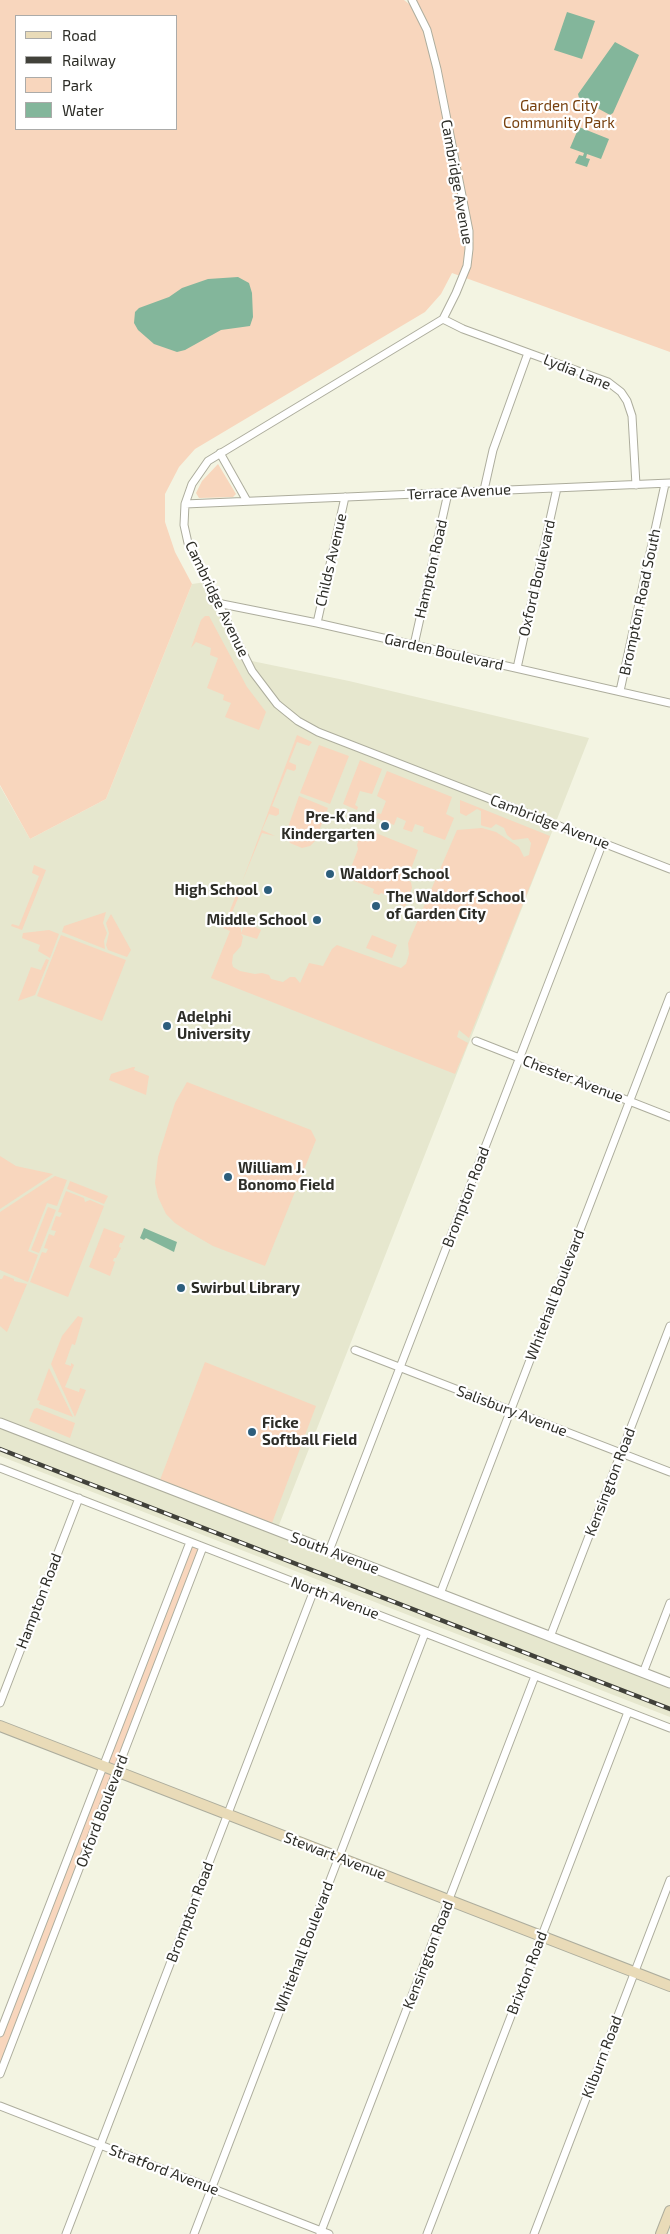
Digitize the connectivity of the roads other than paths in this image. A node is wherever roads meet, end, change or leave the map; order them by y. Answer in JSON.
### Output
{"nodes":[{"id":1,"x":413,"y":1,"type":"edge"},
{"id":2,"x":443,"y":319,"type":"junction"},
{"id":3,"x":528,"y":353,"type":"junction"},
{"id":4,"x":220,"y":452,"type":"junction"},
{"id":5,"x":668,"y":483,"type":"edge"},
{"id":6,"x":636,"y":485,"type":"junction"},
{"id":7,"x":557,"y":488,"type":"junction"},
{"id":8,"x":484,"y":490,"type":"junction"},
{"id":9,"x":448,"y":493,"type":"junction"},
{"id":10,"x":345,"y":497,"type":"junction"},
{"id":11,"x":247,"y":501,"type":"junction"},
{"id":12,"x":185,"y":504,"type":"junction"},
{"id":13,"x":217,"y":603,"type":"junction"},
{"id":14,"x":317,"y":623,"type":"junction"},
{"id":15,"x":414,"y":645,"type":"junction"},
{"id":16,"x":517,"y":668,"type":"junction"},
{"id":17,"x":620,"y":692,"type":"junction"},
{"id":18,"x":670,"y":703,"type":"edge"},
{"id":19,"x":603,"y":842,"type":"junction"},
{"id":20,"x":670,"y":869,"type":"edge"},
{"id":21,"x":670,"y":996,"type":"edge"},
{"id":22,"x":476,"y":1041,"type":"dead end"},
{"id":23,"x":520,"y":1058,"type":"junction"},
{"id":24,"x":630,"y":1101,"type":"junction"},
{"id":25,"x":670,"y":1117,"type":"edge"},
{"id":26,"x":670,"y":1326,"type":"edge"},
{"id":27,"x":355,"y":1350,"type":"dead end"},
{"id":28,"x":400,"y":1367,"type":"junction"},
{"id":29,"x":511,"y":1410,"type":"junction"},
{"id":30,"x":0,"y":1422,"type":"edge"},
{"id":31,"x":621,"y":1453,"type":"junction"},
{"id":32,"x":0,"y":1468,"type":"edge"},
{"id":33,"x":670,"y":1472,"type":"edge"},
{"id":34,"x":79,"y":1498,"type":"junction"},
{"id":35,"x":190,"y":1542,"type":"junction"},
{"id":36,"x":203,"y":1547,"type":"junction"},
{"id":37,"x":330,"y":1551,"type":"junction"},
{"id":38,"x":314,"y":1590,"type":"junction"},
{"id":39,"x":440,"y":1594,"type":"junction"},
{"id":40,"x":670,"y":1603,"type":"edge"},
{"id":41,"x":425,"y":1633,"type":"junction"},
{"id":42,"x":550,"y":1637,"type":"junction"},
{"id":43,"x":148,"y":1650,"type":"junction"},
{"id":44,"x":161,"y":1655,"type":"junction"},
{"id":45,"x":643,"y":1673,"type":"junction"},
{"id":46,"x":535,"y":1676,"type":"junction"},
{"id":47,"x":670,"y":1683,"type":"edge"},
{"id":48,"x":0,"y":1703,"type":"edge"},
{"id":49,"x":628,"y":1712,"type":"junction"},
{"id":50,"x":0,"y":1726,"type":"edge"},
{"id":51,"x":670,"y":1728,"type":"edge"},
{"id":52,"x":103,"y":1766,"type":"junction"},
{"id":53,"x":117,"y":1771,"type":"junction"},
{"id":54,"x":228,"y":1814,"type":"junction"},
{"id":55,"x":338,"y":1857,"type":"junction"},
{"id":56,"x":60,"y":1879,"type":"junction"},
{"id":57,"x":670,"y":1880,"type":"edge"},
{"id":58,"x":73,"y":1884,"type":"junction"},
{"id":59,"x":449,"y":1900,"type":"junction"},
{"id":60,"x":542,"y":1936,"type":"junction"},
{"id":61,"x":634,"y":1972,"type":"junction"},
{"id":62,"x":18,"y":1986,"type":"junction"},
{"id":63,"x":670,"y":1986,"type":"edge"},
{"id":64,"x":32,"y":1992,"type":"junction"},
{"id":65,"x":0,"y":2033,"type":"edge"},
{"id":66,"x":0,"y":2074,"type":"edge"},
{"id":67,"x":0,"y":2106,"type":"edge"},
{"id":68,"x":101,"y":2145,"type":"junction"},
{"id":69,"x":211,"y":2188,"type":"junction"},
{"id":70,"x":670,"y":2211,"type":"edge"},
{"id":71,"x":324,"y":2233,"type":"edge"},
{"id":72,"x":66,"y":2234,"type":"edge"},
{"id":73,"x":194,"y":2234,"type":"edge"},
{"id":74,"x":427,"y":2234,"type":"edge"},
{"id":75,"x":534,"y":2234,"type":"edge"},
{"id":76,"x":661,"y":2234,"type":"edge"}],
"edges":[{"from":1,"to":2,"type":"street","name":"Cambridge Avenue"},
{"from":2,"to":3,"type":"street","name":"Lydia Lane"},
{"from":2,"to":4,"type":"street","name":"Cambridge Avenue"},
{"from":3,"to":6,"type":"street","name":"Lydia Lane"},
{"from":3,"to":8,"type":"street"},
{"from":4,"to":11,"type":"street"},
{"from":4,"to":12,"type":"street","name":"Cambridge Avenue"},
{"from":5,"to":6,"type":"street","name":"Terrace Avenue"},
{"from":5,"to":17,"type":"street","name":"Brompton Road South"},
{"from":6,"to":7,"type":"street","name":"Terrace Avenue"},
{"from":7,"to":8,"type":"street","name":"Terrace Avenue"},
{"from":7,"to":16,"type":"street","name":"Oxford Boulevard"},
{"from":8,"to":9,"type":"street","name":"Terrace Avenue"},
{"from":9,"to":10,"type":"street","name":"Terrace Avenue"},
{"from":9,"to":15,"type":"street","name":"Hampton Road"},
{"from":10,"to":11,"type":"street","name":"Terrace Avenue"},
{"from":10,"to":14,"type":"street","name":"Childs Avenue"},
{"from":11,"to":12,"type":"street","name":"Terrace Avenue"},
{"from":12,"to":13,"type":"street","name":"Cambridge Avenue"},
{"from":13,"to":14,"type":"street","name":"Garden Boulevard"},
{"from":13,"to":19,"type":"street","name":"Cambridge Avenue"},
{"from":14,"to":15,"type":"street","name":"Garden Boulevard"},
{"from":15,"to":16,"type":"street","name":"Garden Boulevard"},
{"from":16,"to":17,"type":"street","name":"Garden Boulevard"},
{"from":17,"to":18,"type":"street","name":"Garden Boulevard"},
{"from":19,"to":20,"type":"street","name":"Cambridge Avenue"},
{"from":19,"to":23,"type":"street","name":"Brompton Road"},
{"from":21,"to":24,"type":"street","name":"Whitehall Boulevard"},
{"from":22,"to":23,"type":"street","name":"Chester Avenue"},
{"from":23,"to":24,"type":"street","name":"Chester Avenue"},
{"from":23,"to":28,"type":"street","name":"Brompton Road"},
{"from":24,"to":25,"type":"street","name":"Chester Avenue"},
{"from":24,"to":29,"type":"street","name":"Whitehall Boulevard"},
{"from":26,"to":31,"type":"street","name":"Kensington Road"},
{"from":27,"to":28,"type":"street","name":"Salisbury Avenue"},
{"from":28,"to":29,"type":"street","name":"Salisbury Avenue"},
{"from":28,"to":37,"type":"street","name":"Brompton Road"},
{"from":29,"to":31,"type":"street","name":"Salisbury Avenue"},
{"from":29,"to":39,"type":"street","name":"Whitehall Boulevard"},
{"from":30,"to":37,"type":"street","name":"South Avenue"},
{"from":31,"to":33,"type":"street","name":"Salisbury Avenue"},
{"from":31,"to":42,"type":"street","name":"Kensington Road"},
{"from":32,"to":34,"type":"street","name":"North Avenue"},
{"from":34,"to":35,"type":"street","name":"North Avenue"},
{"from":34,"to":48,"type":"street","name":"Hampton Road"},
{"from":35,"to":36,"type":"street","name":"North Avenue"},
{"from":35,"to":43,"type":"street","name":"Oxford Boulevard"},
{"from":36,"to":38,"type":"street","name":"North Avenue"},
{"from":36,"to":44,"type":"street","name":"Oxford Boulevard"},
{"from":37,"to":39,"type":"street","name":"South Avenue"},
{"from":38,"to":41,"type":"street","name":"North Avenue"},
{"from":38,"to":54,"type":"street","name":"Brompton Road"},
{"from":39,"to":42,"type":"street","name":"South Avenue"},
{"from":40,"to":45,"type":"street"},
{"from":41,"to":46,"type":"street","name":"North Avenue"},
{"from":41,"to":55,"type":"street","name":"Whitehall Boulevard"},
{"from":42,"to":45,"type":"street","name":"South Avenue"},
{"from":43,"to":44,"type":"street"},
{"from":43,"to":52,"type":"street","name":"Oxford Boulevard"},
{"from":44,"to":53,"type":"street","name":"Oxford Boulevard"},
{"from":45,"to":47,"type":"street","name":"South Avenue"},
{"from":46,"to":49,"type":"street","name":"North Avenue"},
{"from":46,"to":59,"type":"street","name":"Kensington Road"},
{"from":49,"to":51,"type":"street","name":"North Avenue"},
{"from":49,"to":60,"type":"street","name":"Brixton Road"},
{"from":50,"to":52,"type":"main road","name":"Stewart Avenue"},
{"from":52,"to":53,"type":"main road","name":"Stewart Avenue"},
{"from":52,"to":56,"type":"street","name":"Oxford Boulevard"},
{"from":53,"to":54,"type":"main road","name":"Stewart Avenue"},
{"from":53,"to":58,"type":"street","name":"Oxford Boulevard"},
{"from":54,"to":55,"type":"main road","name":"Stewart Avenue"},
{"from":54,"to":68,"type":"street","name":"Brompton Road"},
{"from":55,"to":59,"type":"main road","name":"Stewart Avenue"},
{"from":55,"to":69,"type":"street","name":"Whitehall Boulevard"},
{"from":56,"to":58,"type":"street"},
{"from":56,"to":62,"type":"street","name":"Oxford Boulevard"},
{"from":57,"to":61,"type":"street","name":"Kilburn Road"},
{"from":58,"to":64,"type":"street","name":"Oxford Boulevard"},
{"from":59,"to":60,"type":"main road","name":"Stewart Avenue"},
{"from":59,"to":71,"type":"street","name":"Kensington Road"},
{"from":60,"to":61,"type":"main road","name":"Stewart Avenue"},
{"from":60,"to":74,"type":"street","name":"Brixton Road"},
{"from":61,"to":63,"type":"main road","name":"Stewart Avenue"},
{"from":61,"to":75,"type":"street","name":"Kilburn Road"},
{"from":62,"to":64,"type":"street"},
{"from":62,"to":65,"type":"street","name":"Oxford Boulevard"},
{"from":64,"to":66,"type":"street","name":"Oxford Boulevard"},
{"from":67,"to":68,"type":"street","name":"Stratford Avenue"},
{"from":68,"to":69,"type":"street","name":"Stratford Avenue"},
{"from":68,"to":72,"type":"street","name":"Brompton Road"},
{"from":69,"to":71,"type":"street","name":"Stratford Avenue"},
{"from":69,"to":73,"type":"street","name":"Whitehall Boulevard"},
{"from":70,"to":76,"type":"main road"}]}
